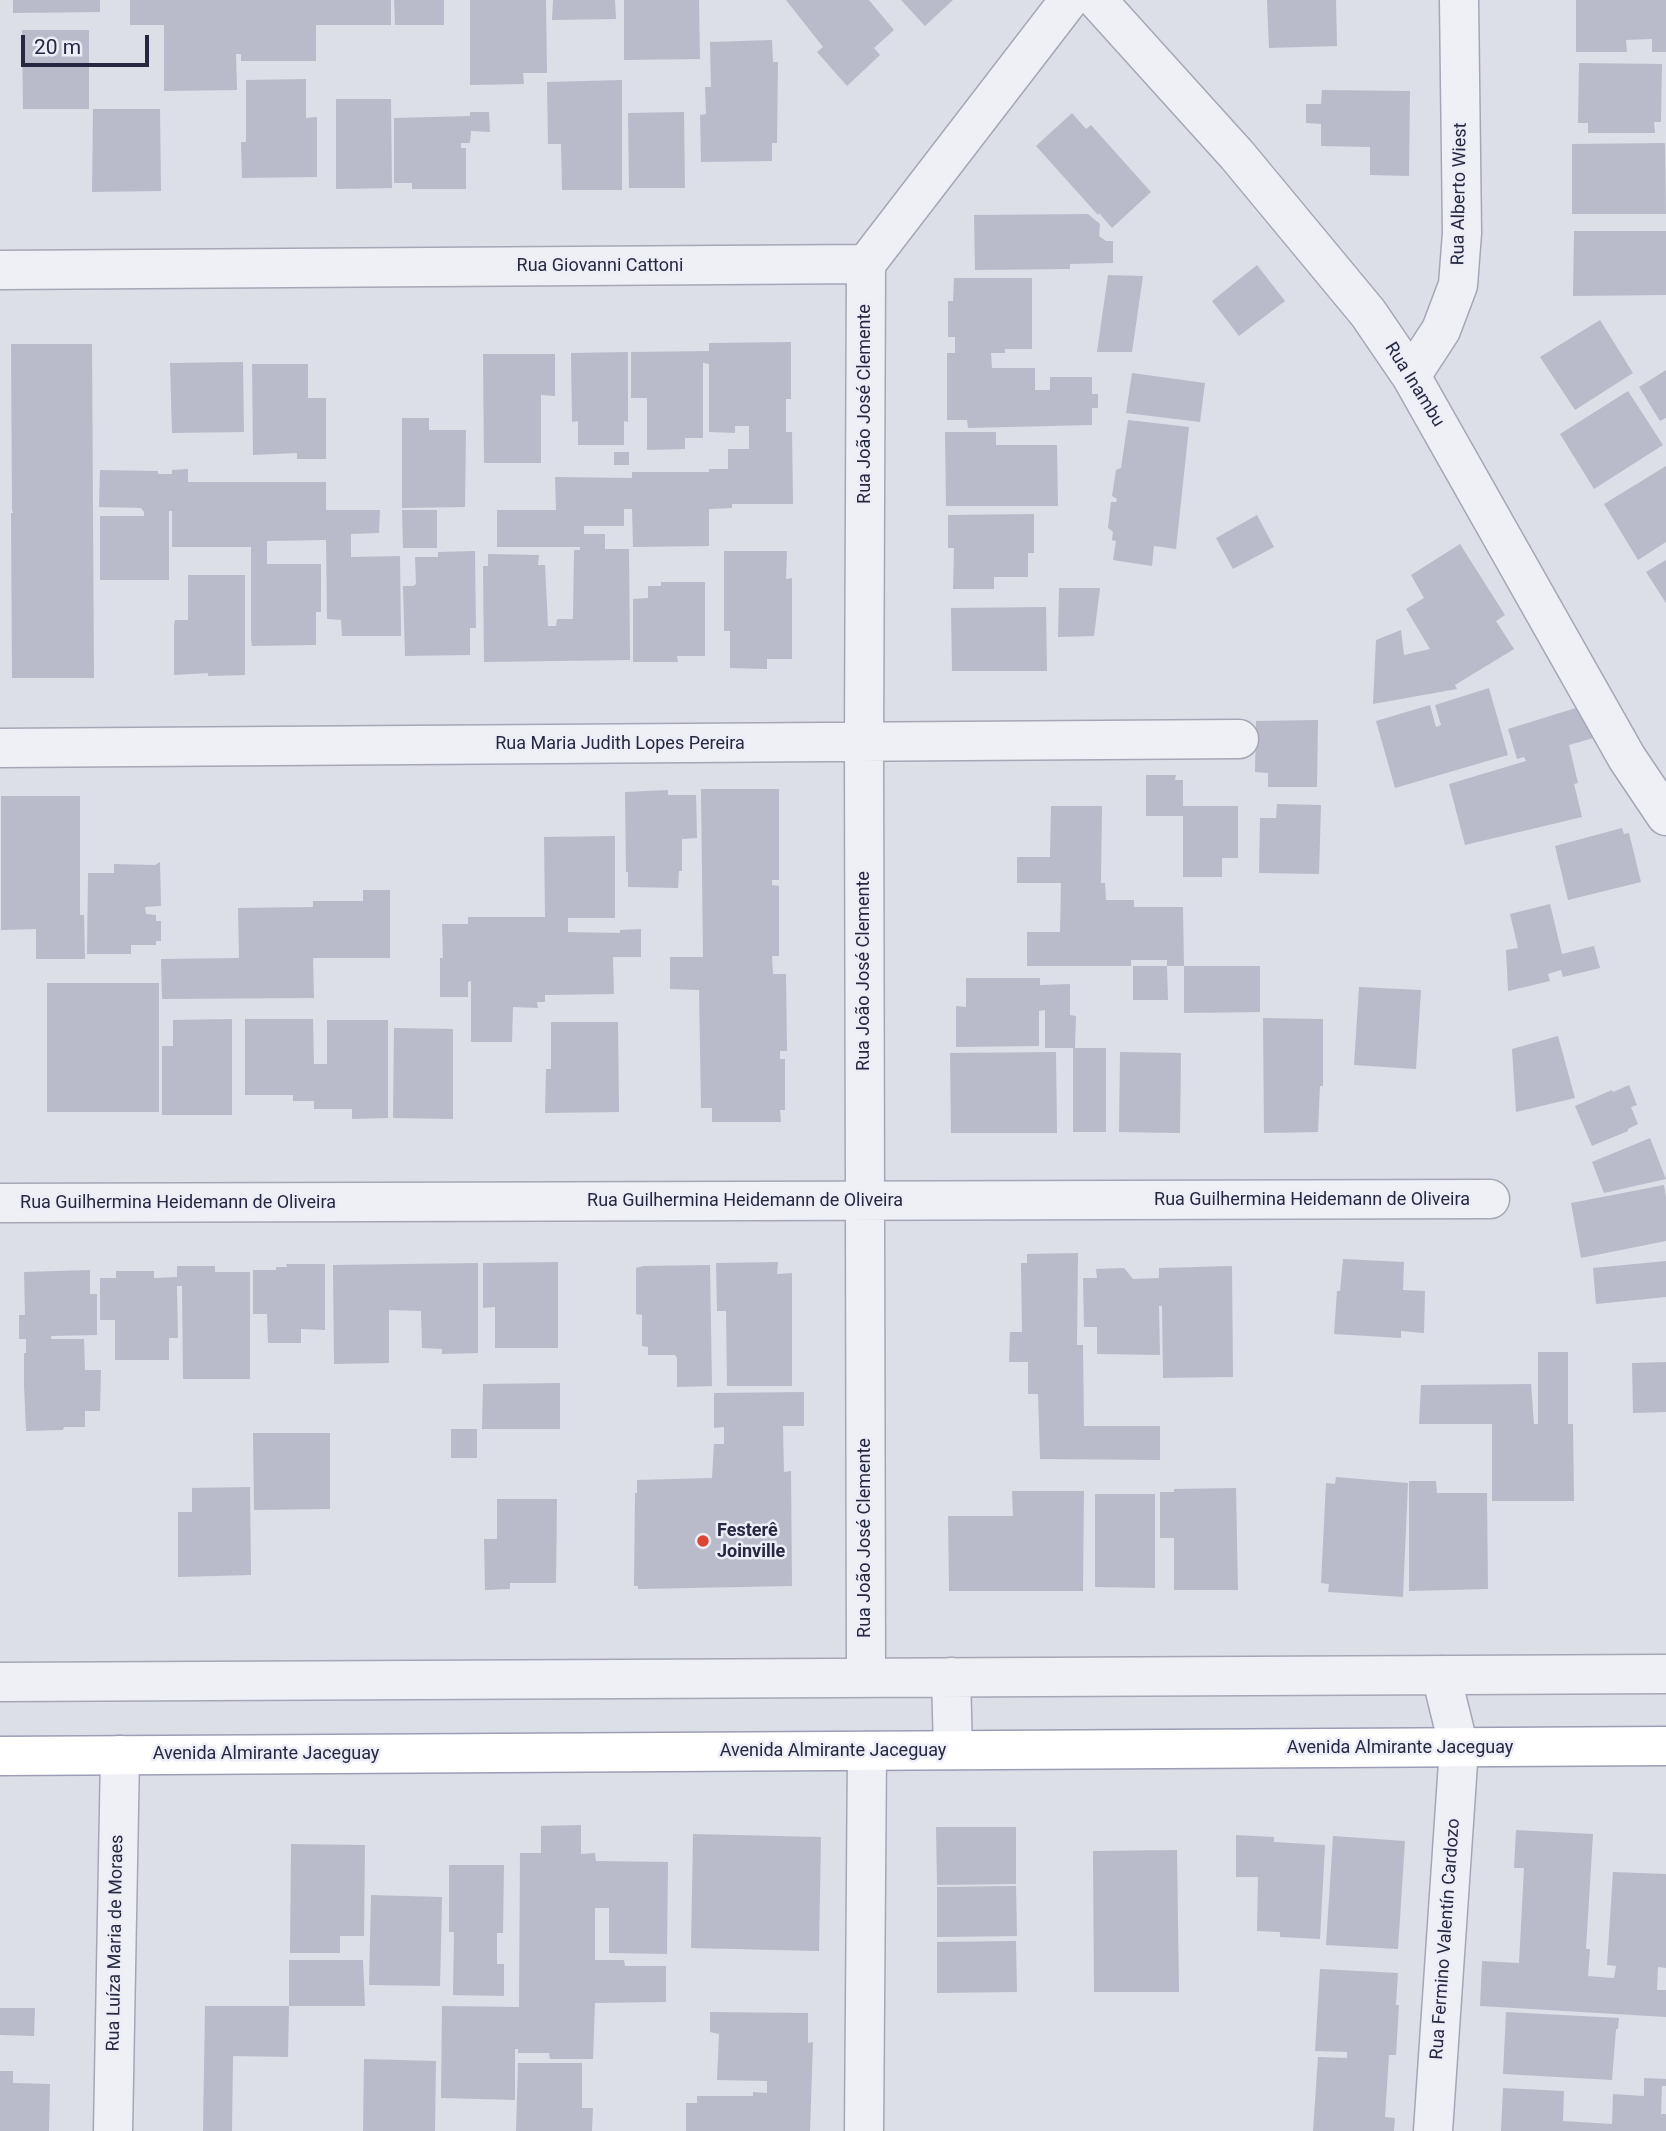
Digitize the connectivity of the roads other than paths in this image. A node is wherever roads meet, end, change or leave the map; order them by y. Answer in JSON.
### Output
{"nodes":[{"id":1,"x":1069,"y":0,"type":"edge"},
{"id":2,"x":1097,"y":0,"type":"edge"},
{"id":3,"x":1459,"y":0,"type":"edge"},
{"id":4,"x":866,"y":264,"type":"junction"},
{"id":5,"x":0,"y":270,"type":"edge"},
{"id":6,"x":1411,"y":376,"type":"junction"},
{"id":7,"x":1239,"y":740,"type":"dead end"},
{"id":8,"x":864,"y":742,"type":"junction"},
{"id":9,"x":0,"y":748,"type":"edge"},
{"id":10,"x":1666,"y":816,"type":"edge"},
{"id":11,"x":1490,"y":1199,"type":"dead end"},
{"id":12,"x":865,"y":1201,"type":"junction"},
{"id":13,"x":0,"y":1203,"type":"edge"},
{"id":14,"x":1666,"y":1674,"type":"edge"},
{"id":15,"x":1441,"y":1675,"type":"junction"},
{"id":16,"x":866,"y":1677,"type":"junction"},
{"id":17,"x":951,"y":1677,"type":"junction"},
{"id":18,"x":0,"y":1682,"type":"edge"},
{"id":19,"x":1666,"y":1746,"type":"edge"},
{"id":20,"x":1459,"y":1748,"type":"junction"},
{"id":21,"x":953,"y":1750,"type":"junction"},
{"id":22,"x":867,"y":1751,"type":"junction"},
{"id":23,"x":120,"y":1755,"type":"junction"},
{"id":24,"x":0,"y":1756,"type":"edge"},
{"id":25,"x":113,"y":2131,"type":"edge"},
{"id":26,"x":864,"y":2131,"type":"edge"},
{"id":27,"x":1433,"y":2131,"type":"edge"}],
"edges":[{"from":1,"to":4,"type":"street"},
{"from":2,"to":6,"type":"street","name":"Rua Inambu"},
{"from":3,"to":6,"type":"street","name":"Rua Alberto Wiest"},
{"from":4,"to":5,"type":"street","name":"Rua Giovanni Cattoni"},
{"from":4,"to":8,"type":"street","name":"Rua João José Clemente"},
{"from":6,"to":10,"type":"street","name":"Rua Inambu"},
{"from":7,"to":8,"type":"street","name":"Rua Maria Judith Lopes Pereira"},
{"from":8,"to":9,"type":"street","name":"Rua Maria Judith Lopes Pereira"},
{"from":8,"to":12,"type":"street","name":"Rua João José Clemente"},
{"from":11,"to":12,"type":"street","name":"Rua Guilhermina Heidemann de Oliveira"},
{"from":12,"to":13,"type":"street","name":"Rua Guilhermina Heidemann de Oliveira"},
{"from":12,"to":16,"type":"street","name":"Rua João José Clemente"},
{"from":14,"to":15,"type":"street"},
{"from":15,"to":17,"type":"street"},
{"from":15,"to":20,"type":"street","name":"Rua Fermino Valentín Cardozo"},
{"from":16,"to":17,"type":"street"},
{"from":16,"to":18,"type":"street"},
{"from":17,"to":21,"type":"street"},
{"from":19,"to":20,"type":"main road","name":"Avenida Almirante Jaceguay"},
{"from":20,"to":21,"type":"main road","name":"Avenida Almirante Jaceguay"},
{"from":20,"to":27,"type":"street","name":"Rua Fermino Valentín Cardozo"},
{"from":21,"to":22,"type":"main road","name":"Avenida Almirante Jaceguay"},
{"from":22,"to":23,"type":"main road","name":"Avenida Almirante Jaceguay"},
{"from":22,"to":26,"type":"street"},
{"from":23,"to":24,"type":"main road","name":"Avenida Almirante Jaceguay"},
{"from":23,"to":25,"type":"street","name":"Rua Luíza Maria de Moraes"}]}
